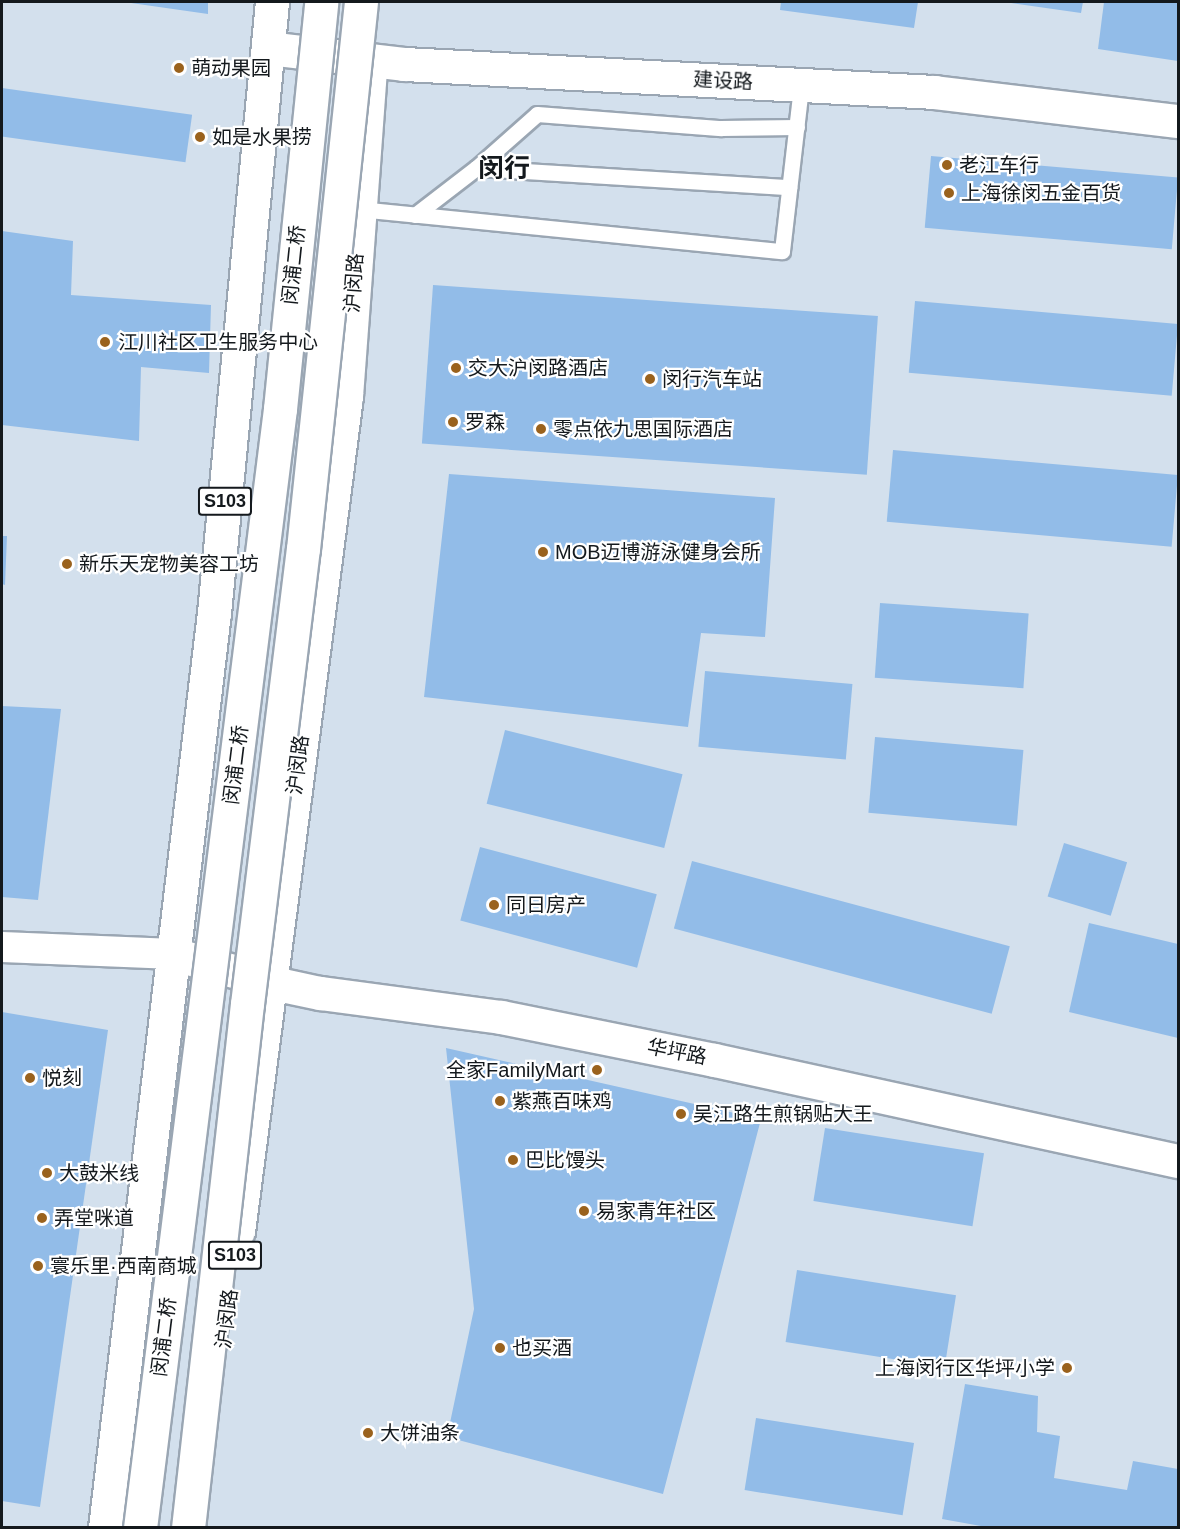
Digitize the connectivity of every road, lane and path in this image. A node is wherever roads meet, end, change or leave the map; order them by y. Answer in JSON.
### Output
{"nodes":[{"id":1,"x":272,"y":2,"type":"edge"},
{"id":2,"x":321,"y":2,"type":"edge"},
{"id":3,"x":361,"y":2,"type":"edge"},
{"id":4,"x":376,"y":2,"type":"edge"},
{"id":5,"x":268,"y":48,"type":"junction"},
{"id":6,"x":370,"y":60,"type":"junction"},
{"id":7,"x":801,"y":86,"type":"junction"},
{"id":8,"x":1179,"y":121,"type":"edge"},
{"id":9,"x":797,"y":127,"type":"junction"},
{"id":10,"x":476,"y":168,"type":"junction"},
{"id":11,"x":789,"y":187,"type":"junction"},
{"id":12,"x":359,"y":209,"type":"junction"},
{"id":13,"x":415,"y":214,"type":"junction"},
{"id":14,"x":2,"y":947,"type":"edge"},
{"id":15,"x":174,"y":954,"type":"junction"},
{"id":16,"x":269,"y":982,"type":"junction"},
{"id":17,"x":1179,"y":1161,"type":"edge"},
{"id":18,"x":105,"y":1527,"type":"edge"},
{"id":19,"x":140,"y":1527,"type":"edge"},
{"id":20,"x":188,"y":1527,"type":"edge"},
{"id":21,"x":202,"y":1527,"type":"edge"}],
"edges":[{"from":1,"to":5,"type":"main road","number":"S103"},
{"from":2,"to":19,"type":"main road","name":"闵浦二桥","bridge":true},
{"from":3,"to":20,"type":"main road","name":"闵浦二桥","bridge":true},
{"from":4,"to":6,"type":"main road","name":"沪闵路","number":"S103"},
{"from":5,"to":6,"type":"main road","name":"建设路"},
{"from":5,"to":15,"type":"main road","number":"S103"},
{"from":6,"to":7,"type":"main road","name":"建设路"},
{"from":6,"to":12,"type":"main road","name":"沪闵路","number":"S103"},
{"from":7,"to":8,"type":"main road","name":"建设路"},
{"from":7,"to":9,"type":"lane"},
{"from":9,"to":10,"type":"lane"},
{"from":9,"to":11,"type":"lane"},
{"from":10,"to":11,"type":"lane"},
{"from":10,"to":13,"type":"lane"},
{"from":11,"to":13,"type":"lane"},
{"from":12,"to":13,"type":"lane"},
{"from":12,"to":16,"type":"main road","name":"沪闵路","number":"S103"},
{"from":14,"to":15,"type":"street"},
{"from":15,"to":16,"type":"main road","name":"华坪路"},
{"from":15,"to":18,"type":"main road","number":"S103"},
{"from":16,"to":17,"type":"main road","name":"华坪路"},
{"from":16,"to":21,"type":"main road","name":"沪闵路","number":"S103"}]}
